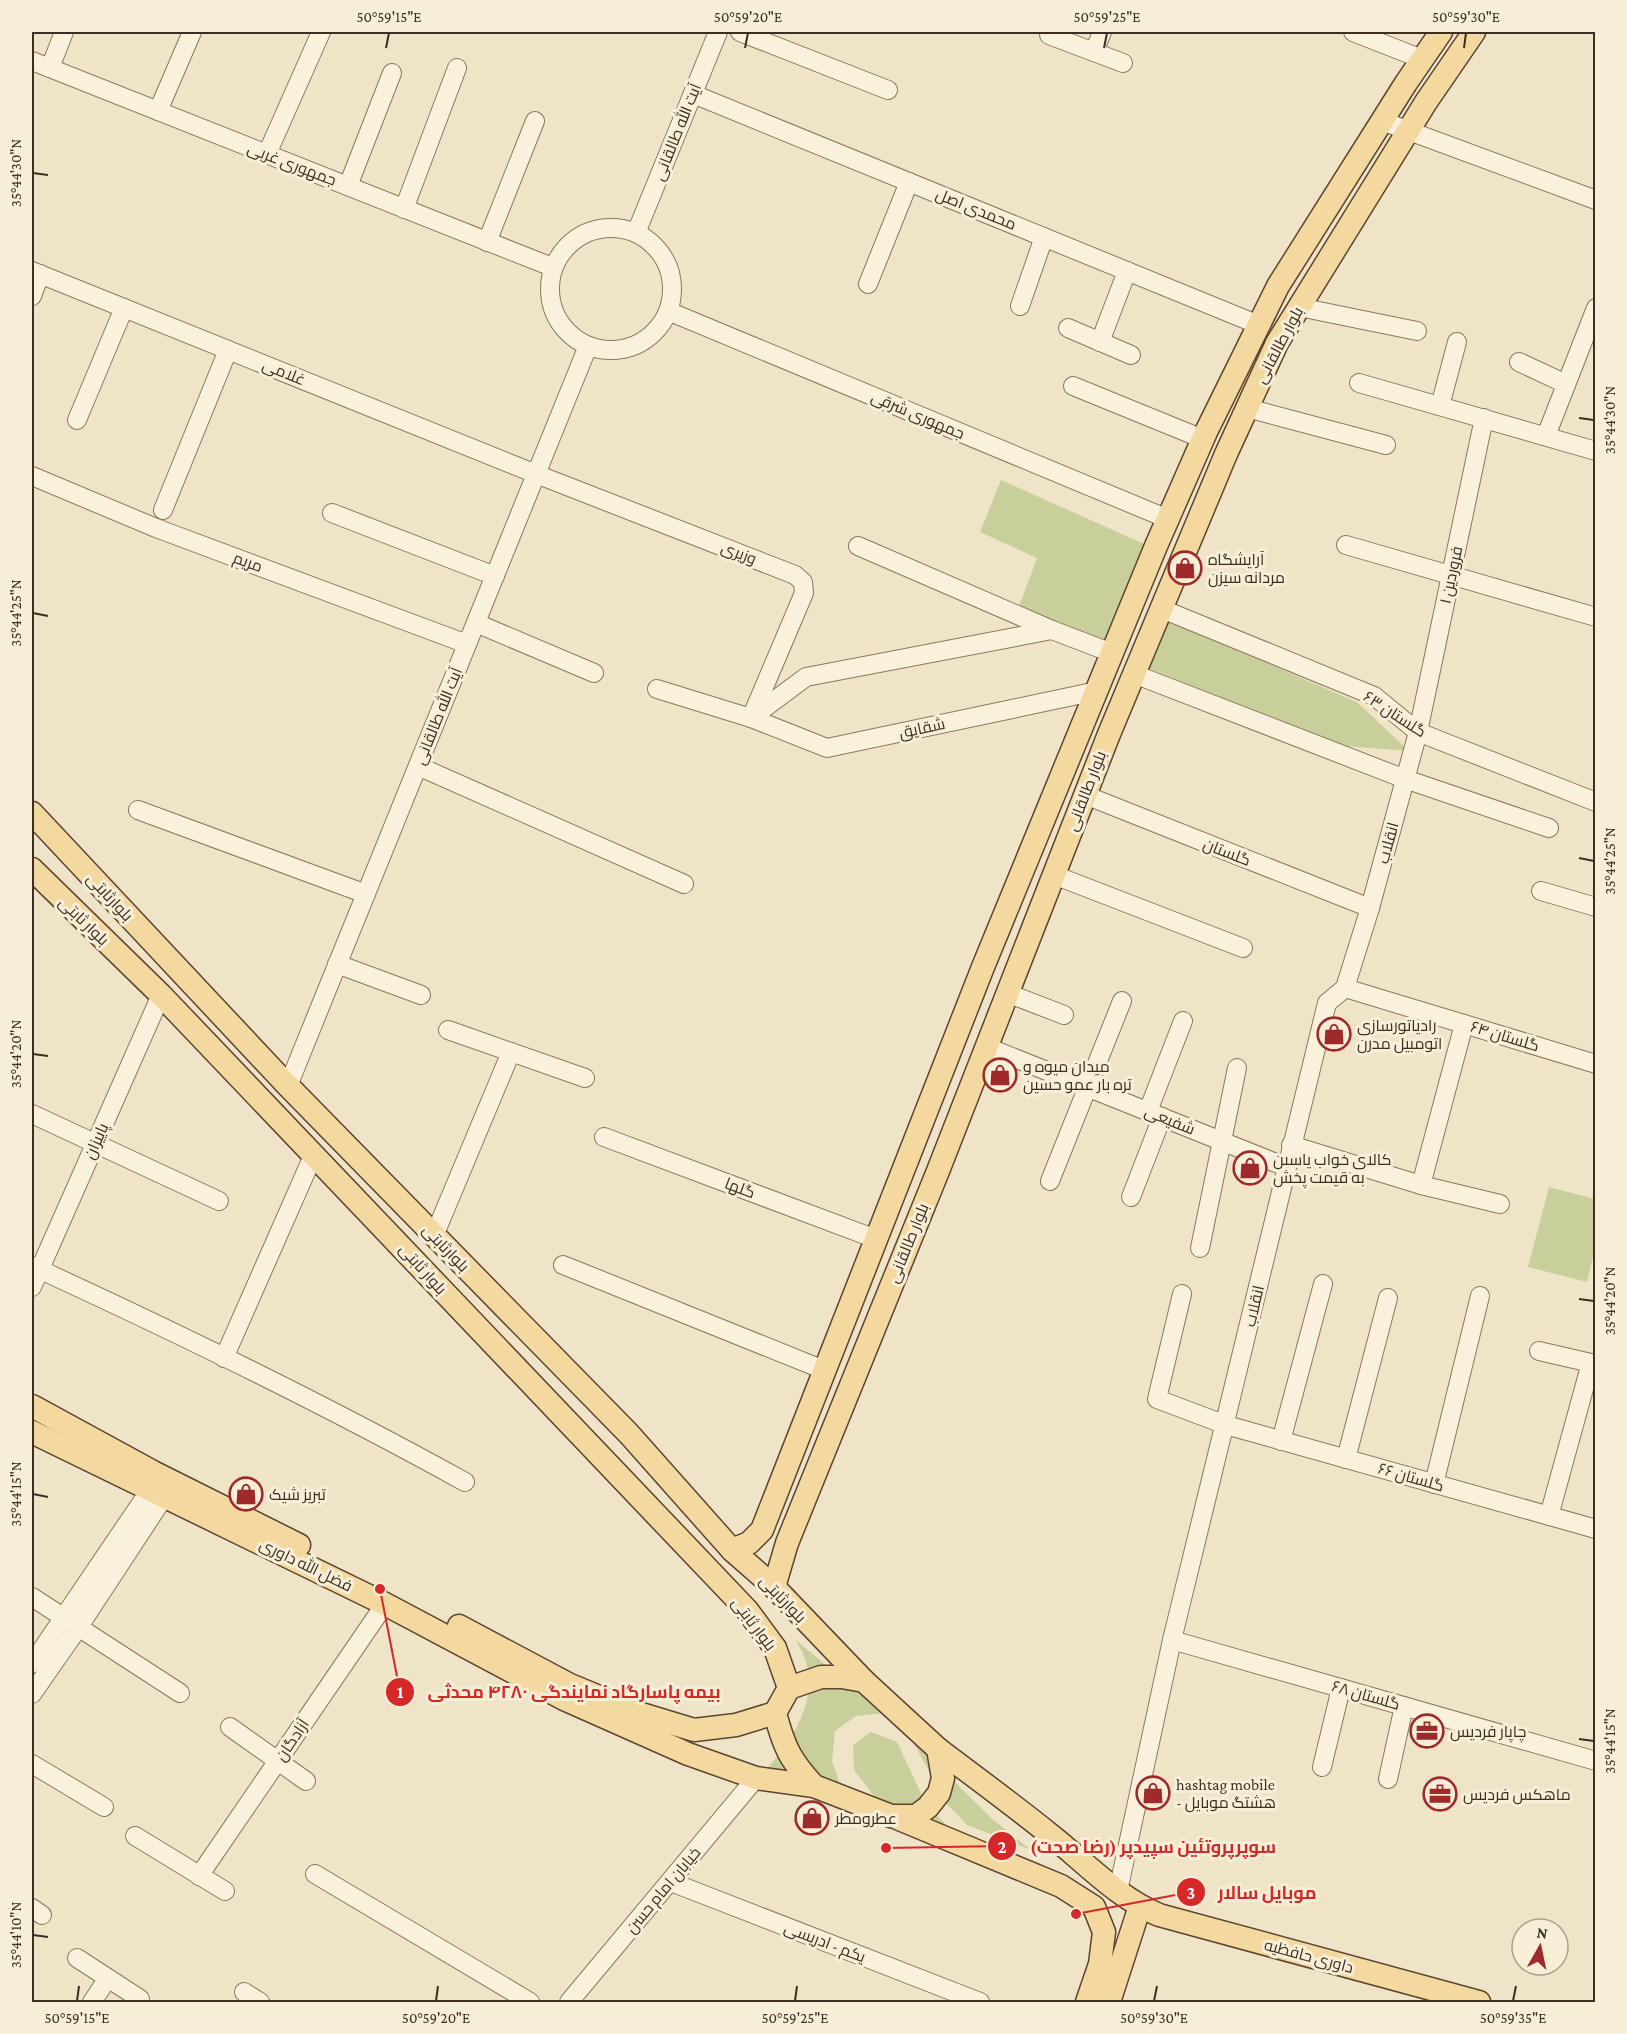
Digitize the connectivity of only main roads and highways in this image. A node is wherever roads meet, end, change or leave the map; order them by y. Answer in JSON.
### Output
{"nodes":[{"id":1,"x":1441,"y":32,"type":"edge"},
{"id":2,"x":1474,"y":32,"type":"edge"},
{"id":3,"x":32,"y":813,"type":"edge"},
{"id":4,"x":32,"y":869,"type":"edge"},
{"id":5,"x":435,"y":1236,"type":"junction"},
{"id":6,"x":452,"y":1254,"type":"junction"},
{"id":7,"x":409,"y":1255,"type":"junction"},
{"id":8,"x":428,"y":1277,"type":"junction"},
{"id":9,"x":32,"y":1406,"type":"edge"},
{"id":10,"x":32,"y":1432,"type":"edge"},
{"id":11,"x":762,"y":1530,"type":"junction"},
{"id":12,"x":787,"y":1543,"type":"junction"},
{"id":13,"x":732,"y":1550,"type":"junction"},
{"id":14,"x":774,"y":1587,"type":"junction"},
{"id":15,"x":864,"y":1681,"type":"junction"},
{"id":16,"x":789,"y":1688,"type":"junction"},
{"id":17,"x":775,"y":1713,"type":"junction"},
{"id":18,"x":938,"y":1749,"type":"junction"},
{"id":19,"x":814,"y":1786,"type":"junction"},
{"id":20,"x":891,"y":1816,"type":"junction"},
{"id":21,"x":1140,"y":1906,"type":"junction"},
{"id":22,"x":1087,"y":2002,"type":"edge"},
{"id":23,"x":1109,"y":2002,"type":"edge"},
{"id":24,"x":1479,"y":2002,"type":"edge"}],
"edges":[{"from":1,"to":11,"type":"main road","name":"بلوار طالقانی"},
{"from":2,"to":12,"type":"main road","name":"بلوار طالقانی"},
{"from":3,"to":5,"type":"main road","name":"بلوارثابتی"},
{"from":4,"to":7,"type":"main road","name":"بلوار ثابتی"},
{"from":5,"to":6,"type":"main road","name":"بلوارثابتی"},
{"from":5,"to":7,"type":"main road"},
{"from":6,"to":8,"type":"main road"},
{"from":6,"to":13,"type":"main road","name":"بلوارثابتی"},
{"from":7,"to":8,"type":"main road","name":"بلوار ثابتی"},
{"from":8,"to":16,"type":"main road","name":"بلوار ثابتی"},
{"from":9,"to":17,"type":"main road","name":"فضل الله داوری"},
{"from":10,"to":19,"type":"main road","name":"فضل الله داوری"},
{"from":11,"to":12,"type":"main road"},
{"from":11,"to":13,"type":"main road"},
{"from":12,"to":14,"type":"main road","name":"بلوار طالقانی"},
{"from":13,"to":14,"type":"main road","name":"بلوارثابتی"},
{"from":14,"to":15,"type":"main road","name":"بلوارثابتی"},
{"from":15,"to":16,"type":"main road"},
{"from":15,"to":18,"type":"main road"},
{"from":16,"to":17,"type":"main road"},
{"from":17,"to":19,"type":"main road"},
{"from":18,"to":20,"type":"main road"},
{"from":18,"to":21,"type":"main road"},
{"from":19,"to":20,"type":"main road"},
{"from":20,"to":22,"type":"main road"},
{"from":21,"to":23,"type":"main road"},
{"from":21,"to":24,"type":"main road","name":"داوری حافظیه"}]}
